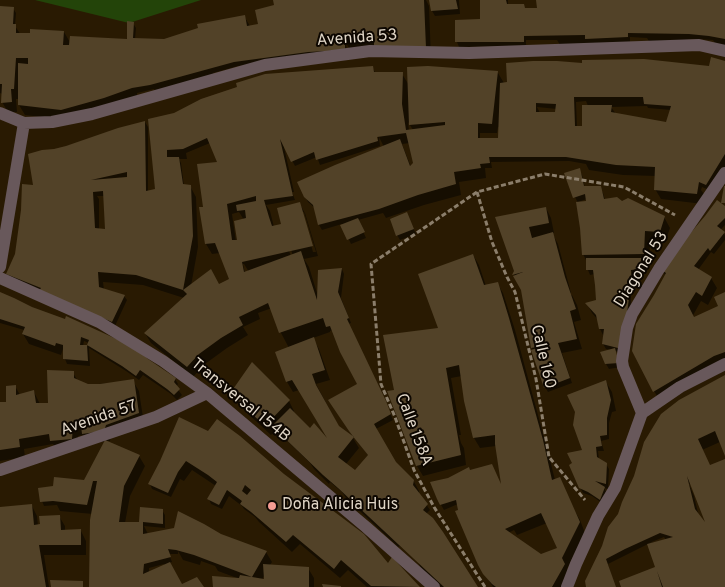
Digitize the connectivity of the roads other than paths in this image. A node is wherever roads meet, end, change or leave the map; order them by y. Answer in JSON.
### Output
{"nodes":[{"id":1,"x":725,"y":51,"type":"edge"},
{"id":2,"x":0,"y":113,"type":"edge"},
{"id":3,"x":24,"y":123,"type":"junction"},
{"id":4,"x":725,"y":172,"type":"edge"},
{"id":5,"x":0,"y":267,"type":"edge"},
{"id":6,"x":0,"y":278,"type":"edge"},
{"id":7,"x":725,"y":364,"type":"edge"},
{"id":8,"x":206,"y":393,"type":"junction"},
{"id":9,"x":642,"y":413,"type":"junction"},
{"id":10,"x":0,"y":470,"type":"edge"},
{"id":11,"x":434,"y":587,"type":"edge"},
{"id":12,"x":567,"y":587,"type":"edge"}],
"edges":[{"from":1,"to":3,"type":"lane","name":"Avenida 53"},
{"from":2,"to":3,"type":"lane","name":"Avenida 53"},
{"from":3,"to":5,"type":"lane"},
{"from":4,"to":9,"type":"lane","name":"Diagonal 53"},
{"from":6,"to":8,"type":"lane","name":"Transversal 154B"},
{"from":7,"to":9,"type":"lane"},
{"from":8,"to":10,"type":"lane","name":"Avenida 57"},
{"from":8,"to":11,"type":"lane","name":"Transversal 154B"},
{"from":9,"to":12,"type":"lane"}]}
